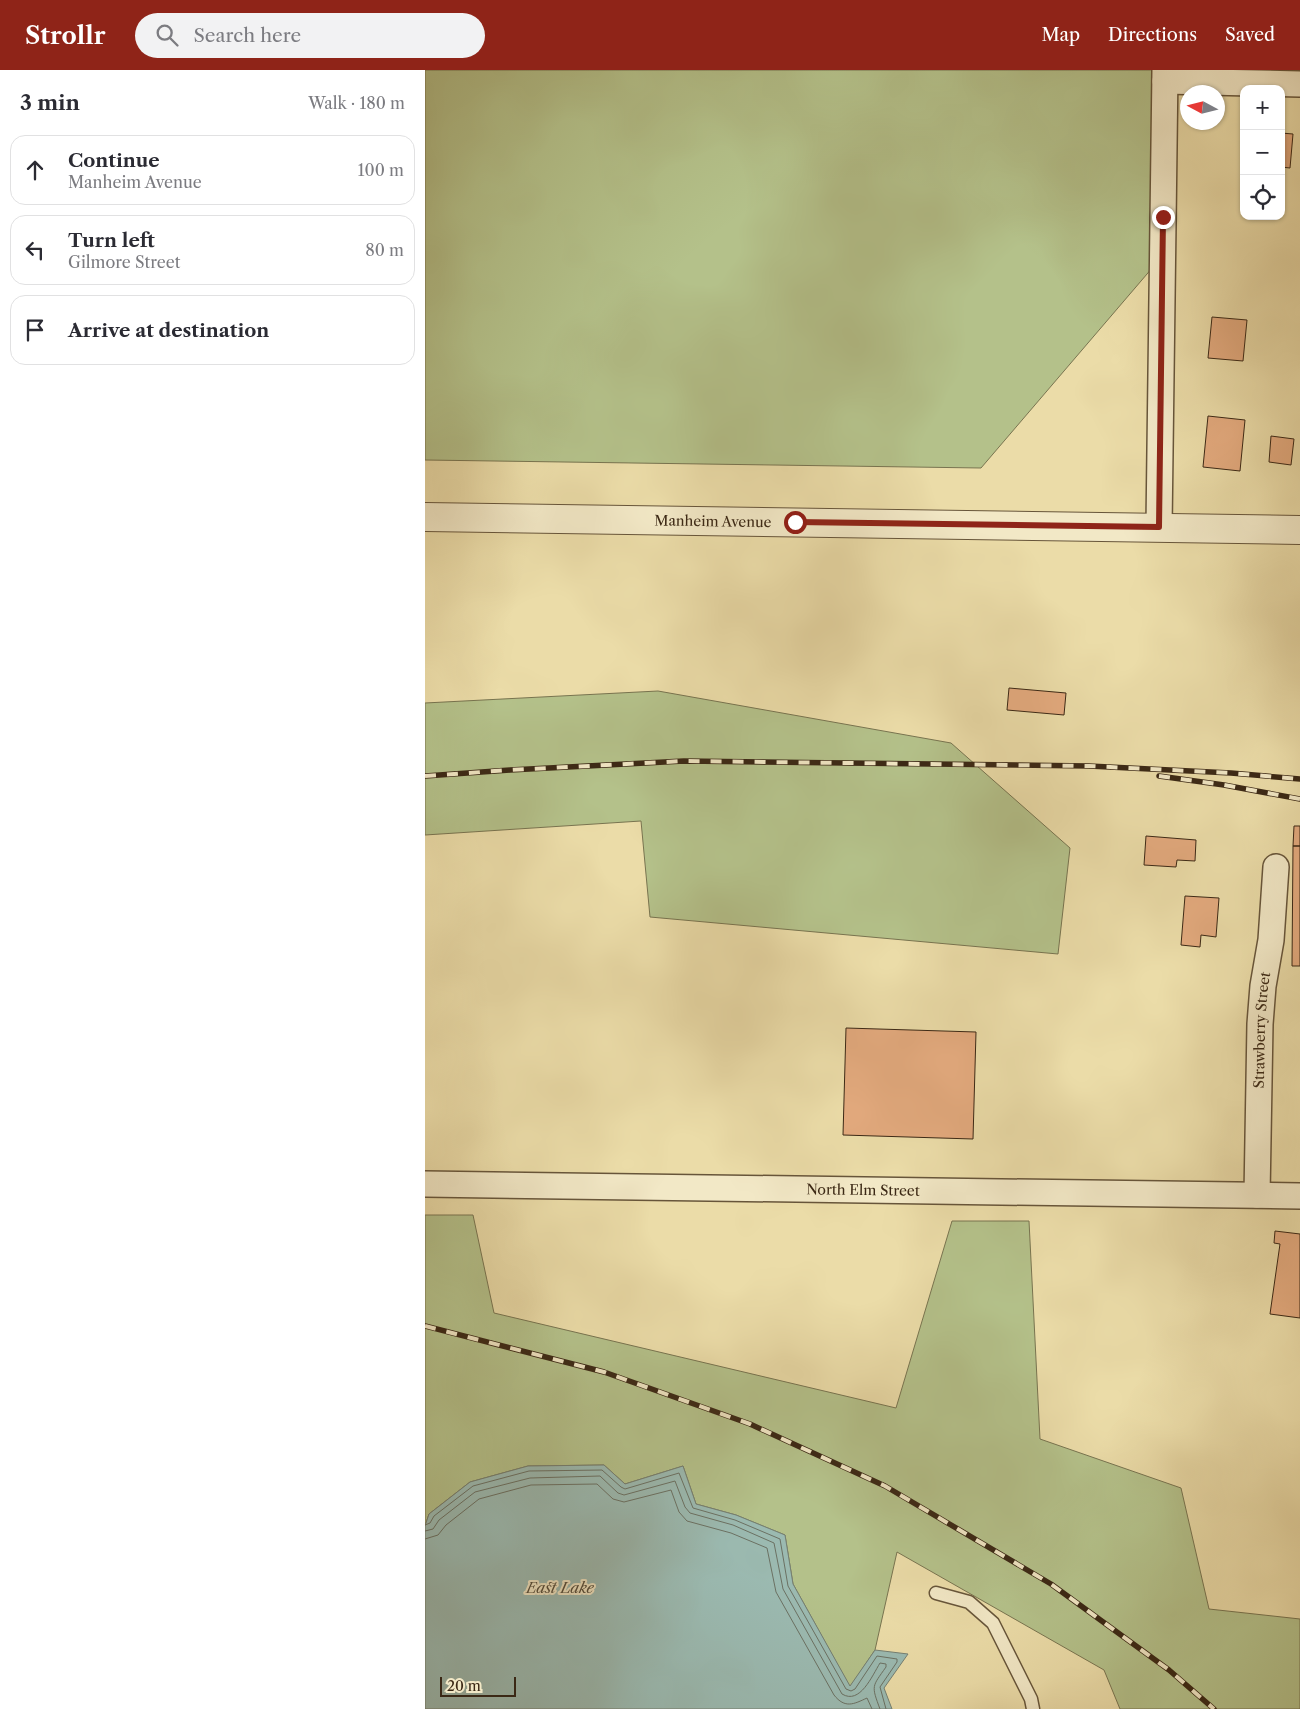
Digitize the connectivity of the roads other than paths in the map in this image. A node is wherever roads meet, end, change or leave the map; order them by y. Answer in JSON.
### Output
{"nodes":[{"id":1,"x":1165,"y":76,"type":"edge"},
{"id":2,"x":1300,"y":84,"type":"edge"},
{"id":3,"x":425,"y":517,"type":"edge"},
{"id":4,"x":1159,"y":527,"type":"junction"},
{"id":5,"x":1300,"y":530,"type":"edge"},
{"id":6,"x":1276,"y":867,"type":"dead end"},
{"id":7,"x":425,"y":1184,"type":"edge"},
{"id":8,"x":1257,"y":1195,"type":"junction"},
{"id":9,"x":1300,"y":1196,"type":"edge"},
{"id":10,"x":936,"y":1592,"type":"dead end"},
{"id":11,"x":1033,"y":1709,"type":"edge"}],
"edges":[{"from":1,"to":2,"type":"street"},
{"from":1,"to":4,"type":"street"},
{"from":3,"to":4,"type":"street","name":"Manheim Avenue"},
{"from":4,"to":5,"type":"street","name":"Manheim Avenue"},
{"from":6,"to":8,"type":"street","name":"Strawberry Street"},
{"from":7,"to":8,"type":"street","name":"North Elm Street"},
{"from":8,"to":9,"type":"street","name":"North Elm Street"},
{"from":10,"to":11,"type":"lane"}]}
